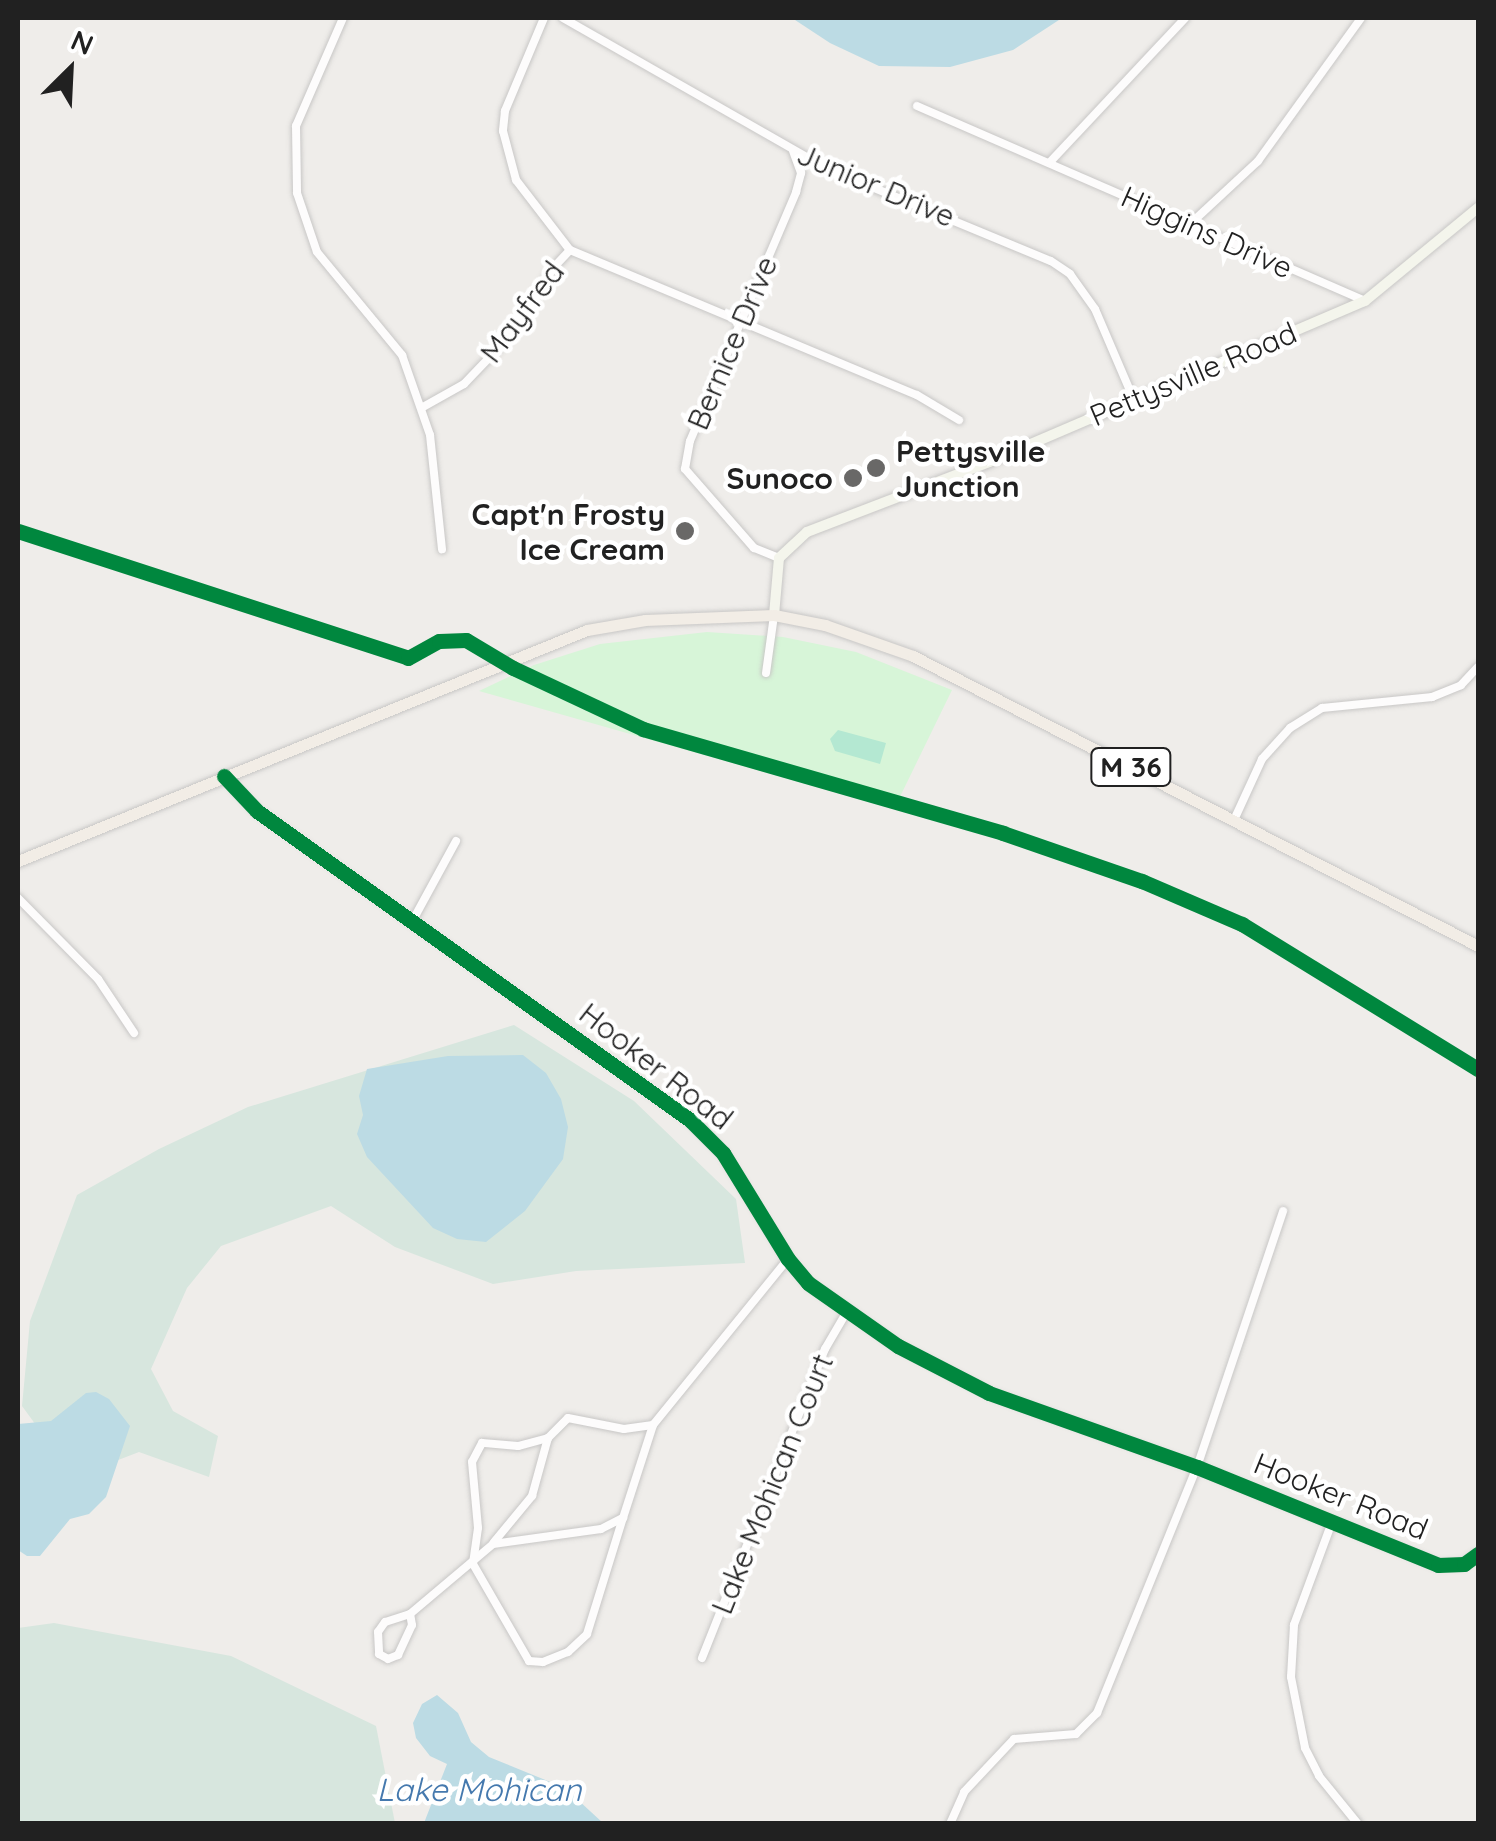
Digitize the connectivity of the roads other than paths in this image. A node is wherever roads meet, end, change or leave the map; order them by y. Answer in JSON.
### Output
{"nodes":[{"id":1,"x":344,"y":18,"type":"edge"},
{"id":2,"x":544,"y":18,"type":"edge"},
{"id":3,"x":563,"y":18,"type":"edge"},
{"id":4,"x":1185,"y":18,"type":"edge"},
{"id":5,"x":1361,"y":18,"type":"edge"},
{"id":6,"x":917,"y":106,"type":"dead end"},
{"id":7,"x":793,"y":151,"type":"junction"},
{"id":8,"x":1050,"y":162,"type":"junction"},
{"id":9,"x":1478,"y":208,"type":"edge"},
{"id":10,"x":1189,"y":226,"type":"junction"},
{"id":11,"x":570,"y":250,"type":"junction"},
{"id":12,"x":1365,"y":301,"type":"junction"},
{"id":13,"x":740,"y":322,"type":"junction"},
{"id":14,"x":1134,"y":400,"type":"junction"},
{"id":15,"x":423,"y":407,"type":"junction"},
{"id":16,"x":959,"y":420,"type":"dead end"},
{"id":17,"x":442,"y":549,"type":"dead end"},
{"id":18,"x":779,"y":558,"type":"junction"},
{"id":19,"x":774,"y":615,"type":"junction"},
{"id":20,"x":1478,"y":668,"type":"edge"},
{"id":21,"x":766,"y":673,"type":"dead end"},
{"id":22,"x":224,"y":776,"type":"junction"},
{"id":23,"x":1234,"y":820,"type":"junction"},
{"id":24,"x":456,"y":841,"type":"dead end"},
{"id":25,"x":18,"y":861,"type":"edge"},
{"id":26,"x":18,"y":898,"type":"edge"},
{"id":27,"x":413,"y":920,"type":"junction"},
{"id":28,"x":1478,"y":946,"type":"edge"},
{"id":29,"x":134,"y":1033,"type":"dead end"},
{"id":30,"x":1282,"y":1211,"type":"dead end"},
{"id":31,"x":788,"y":1259,"type":"junction"},
{"id":32,"x":846,"y":1313,"type":"junction"},
{"id":33,"x":653,"y":1424,"type":"junction"},
{"id":34,"x":548,"y":1438,"type":"junction"},
{"id":35,"x":1196,"y":1467,"type":"junction"},
{"id":36,"x":623,"y":1518,"type":"junction"},
{"id":37,"x":1332,"y":1522,"type":"junction"},
{"id":38,"x":493,"y":1544,"type":"junction"},
{"id":39,"x":1478,"y":1554,"type":"edge"},
{"id":40,"x":473,"y":1564,"type":"junction"},
{"id":41,"x":410,"y":1614,"type":"junction"},
{"id":42,"x":702,"y":1658,"type":"dead end"},
{"id":43,"x":950,"y":1824,"type":"edge"},
{"id":44,"x":1358,"y":1824,"type":"edge"}],
"edges":[{"from":1,"to":15,"type":"street"},
{"from":2,"to":11,"type":"street"},
{"from":3,"to":7,"type":"street","name":"Junior Drive"},
{"from":4,"to":8,"type":"street"},
{"from":5,"to":10,"type":"street"},
{"from":6,"to":8,"type":"street","name":"Higgins Drive"},
{"from":7,"to":13,"type":"street","name":"Bernice Drive"},
{"from":7,"to":14,"type":"street","name":"Junior Drive"},
{"from":8,"to":10,"type":"street","name":"Higgins Drive"},
{"from":9,"to":12,"type":"main road","name":"Pettysville Road"},
{"from":10,"to":12,"type":"street","name":"Higgins Drive"},
{"from":11,"to":13,"type":"street"},
{"from":11,"to":15,"type":"street","name":"Mayfred"},
{"from":12,"to":14,"type":"main road","name":"Pettysville Road"},
{"from":13,"to":16,"type":"street"},
{"from":13,"to":18,"type":"street","name":"Bernice Drive"},
{"from":14,"to":18,"type":"main road","name":"Pettysville Road"},
{"from":15,"to":17,"type":"street"},
{"from":18,"to":19,"type":"main road"},
{"from":19,"to":21,"type":"street"},
{"from":19,"to":22,"type":"main road","number":"M 36"},
{"from":19,"to":23,"type":"main road","number":"M 36"},
{"from":20,"to":23,"type":"street"},
{"from":22,"to":25,"type":"main road","number":"M 36"},
{"from":22,"to":27,"type":"street","name":"Hooker Road"},
{"from":23,"to":28,"type":"main road","number":"M 36"},
{"from":24,"to":27,"type":"street"},
{"from":26,"to":29,"type":"street"},
{"from":27,"to":31,"type":"street","name":"Hooker Road"},
{"from":30,"to":35,"type":"street"},
{"from":31,"to":32,"type":"street","name":"Hooker Road"},
{"from":31,"to":33,"type":"street"},
{"from":32,"to":35,"type":"street","name":"Hooker Road"},
{"from":32,"to":42,"type":"street","name":"Lake Mohican Court"},
{"from":33,"to":34,"type":"street"},
{"from":33,"to":36,"type":"street"},
{"from":34,"to":38,"type":"street"},
{"from":34,"to":40,"type":"street"},
{"from":35,"to":37,"type":"street","name":"Hooker Road"},
{"from":35,"to":43,"type":"street"},
{"from":36,"to":38,"type":"street"},
{"from":36,"to":40,"type":"street"},
{"from":37,"to":39,"type":"street","name":"Hooker Road"},
{"from":37,"to":44,"type":"street"},
{"from":38,"to":40,"type":"street"},
{"from":40,"to":41,"type":"street"},
{"from":41,"to":41,"type":"street"}]}
